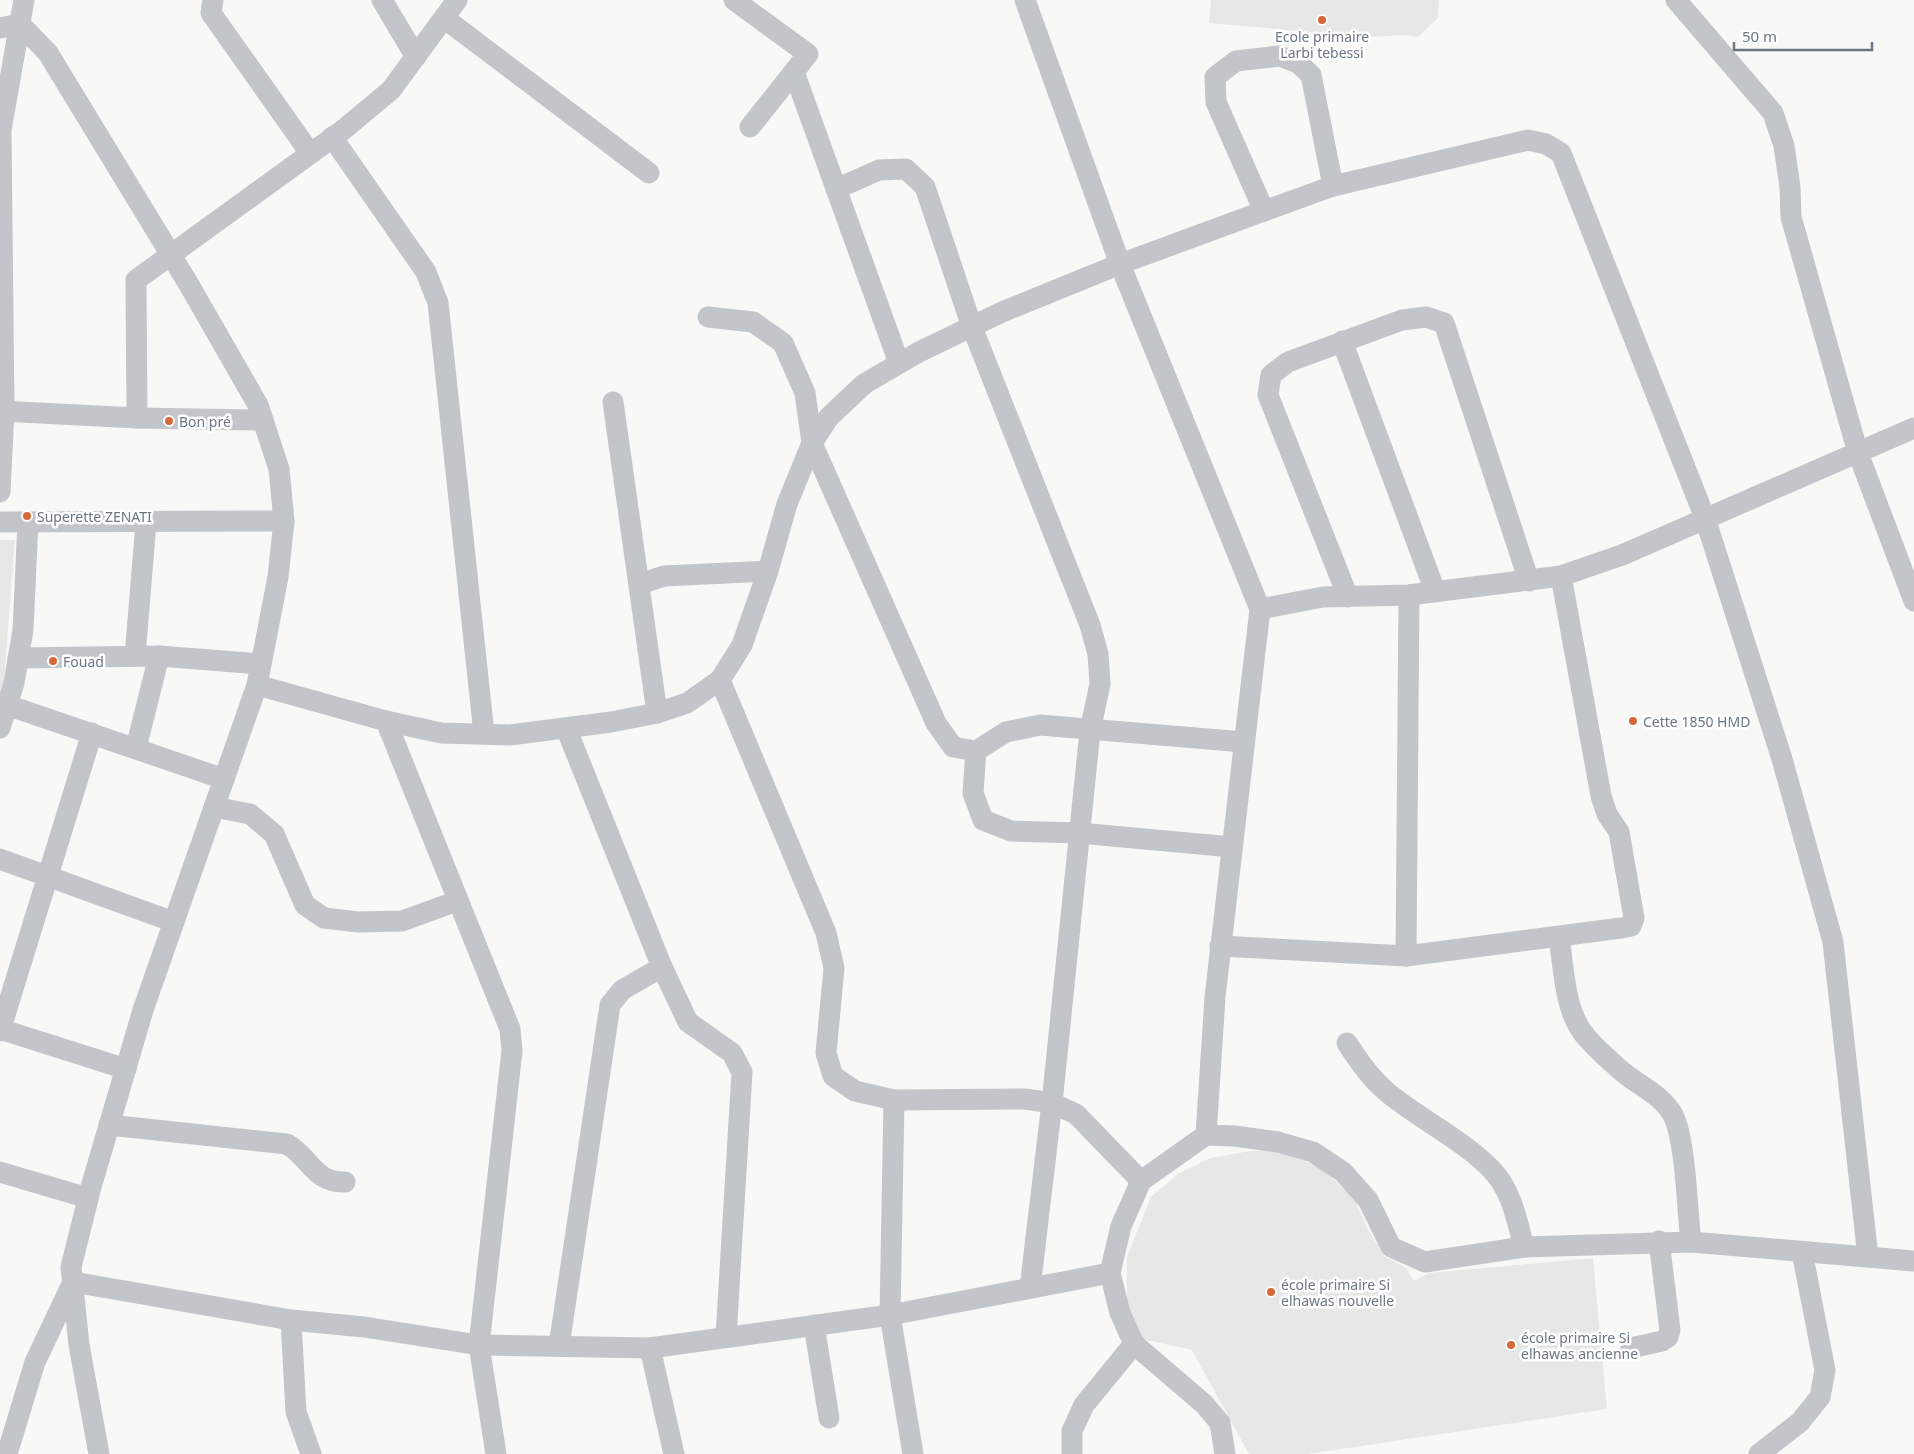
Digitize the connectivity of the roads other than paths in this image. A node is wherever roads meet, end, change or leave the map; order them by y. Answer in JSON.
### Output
{"nodes":[{"id":1,"x":24,"y":0,"type":"edge"},
{"id":2,"x":213,"y":0,"type":"edge"},
{"id":3,"x":382,"y":0,"type":"edge"},
{"id":4,"x":457,"y":0,"type":"edge"},
{"id":5,"x":734,"y":0,"type":"edge"},
{"id":6,"x":1025,"y":0,"type":"edge"},
{"id":7,"x":1676,"y":0,"type":"edge"},
{"id":8,"x":444,"y":18,"type":"junction"},
{"id":9,"x":10,"y":26,"type":"edge"},
{"id":10,"x":416,"y":57,"type":"junction"},
{"id":11,"x":794,"y":72,"type":"junction"},
{"id":12,"x":750,"y":127,"type":"dead end"},
{"id":13,"x":332,"y":137,"type":"junction"},
{"id":14,"x":310,"y":153,"type":"junction"},
{"id":15,"x":649,"y":173,"type":"dead end"},
{"id":16,"x":1333,"y":186,"type":"junction"},
{"id":17,"x":836,"y":189,"type":"junction"},
{"id":18,"x":1264,"y":211,"type":"junction"},
{"id":19,"x":171,"y":255,"type":"junction"},
{"id":20,"x":1120,"y":264,"type":"junction"},
{"id":21,"x":708,"y":317,"type":"dead end"},
{"id":22,"x":972,"y":327,"type":"junction"},
{"id":23,"x":1342,"y":340,"type":"junction"},
{"id":24,"x":899,"y":363,"type":"junction"},
{"id":25,"x":613,"y":402,"type":"dead end"},
{"id":26,"x":2,"y":411,"type":"edge"},
{"id":27,"x":137,"y":418,"type":"junction"},
{"id":28,"x":263,"y":420,"type":"junction"},
{"id":29,"x":1914,"y":428,"type":"edge"},
{"id":30,"x":812,"y":443,"type":"junction"},
{"id":31,"x":1858,"y":453,"type":"junction"},
{"id":32,"x":0,"y":492,"type":"edge"},
{"id":33,"x":1705,"y":518,"type":"junction"},
{"id":34,"x":284,"y":521,"type":"junction"},
{"id":35,"x":0,"y":522,"type":"edge"},
{"id":36,"x":28,"y":522,"type":"junction"},
{"id":37,"x":146,"y":523,"type":"junction"},
{"id":38,"x":768,"y":571,"type":"junction"},
{"id":39,"x":1561,"y":576,"type":"junction"},
{"id":40,"x":1529,"y":581,"type":"junction"},
{"id":41,"x":640,"y":584,"type":"junction"},
{"id":42,"x":1435,"y":591,"type":"junction"},
{"id":43,"x":1409,"y":595,"type":"junction"},
{"id":44,"x":1348,"y":597,"type":"junction"},
{"id":45,"x":1914,"y":601,"type":"edge"},
{"id":46,"x":1260,"y":609,"type":"junction"},
{"id":47,"x":135,"y":656,"type":"junction"},
{"id":48,"x":159,"y":656,"type":"junction"},
{"id":49,"x":18,"y":658,"type":"junction"},
{"id":50,"x":259,"y":675,"type":"junction"},
{"id":51,"x":720,"y":680,"type":"junction"},
{"id":52,"x":7,"y":705,"type":"junction"},
{"id":53,"x":657,"y":713,"type":"junction"},
{"id":54,"x":386,"y":721,"type":"junction"},
{"id":55,"x":0,"y":728,"type":"edge"},
{"id":56,"x":566,"y":728,"type":"junction"},
{"id":57,"x":1090,"y":731,"type":"junction"},
{"id":58,"x":92,"y":733,"type":"junction"},
{"id":59,"x":484,"y":734,"type":"junction"},
{"id":60,"x":1244,"y":742,"type":"junction"},
{"id":61,"x":136,"y":748,"type":"junction"},
{"id":62,"x":976,"y":751,"type":"junction"},
{"id":63,"x":224,"y":779,"type":"junction"},
{"id":64,"x":214,"y":807,"type":"junction"},
{"id":65,"x":1079,"y":833,"type":"junction"},
{"id":66,"x":1232,"y":847,"type":"junction"},
{"id":67,"x":0,"y":859,"type":"edge"},
{"id":68,"x":48,"y":876,"type":"junction"},
{"id":69,"x":457,"y":901,"type":"junction"},
{"id":70,"x":174,"y":922,"type":"junction"},
{"id":71,"x":1559,"y":938,"type":"junction"},
{"id":72,"x":1220,"y":946,"type":"junction"},
{"id":73,"x":1406,"y":956,"type":"junction"},
{"id":74,"x":662,"y":967,"type":"junction"},
{"id":75,"x":0,"y":1030,"type":"edge"},
{"id":76,"x":1347,"y":1042,"type":"dead end"},
{"id":77,"x":126,"y":1069,"type":"junction"},
{"id":78,"x":894,"y":1100,"type":"junction"},
{"id":79,"x":1052,"y":1102,"type":"junction"},
{"id":80,"x":109,"y":1125,"type":"junction"},
{"id":81,"x":1206,"y":1135,"type":"junction"},
{"id":82,"x":0,"y":1172,"type":"edge"},
{"id":83,"x":1141,"y":1181,"type":"junction"},
{"id":84,"x":345,"y":1182,"type":"dead end"},
{"id":85,"x":88,"y":1198,"type":"junction"},
{"id":86,"x":1659,"y":1241,"type":"junction"},
{"id":87,"x":1691,"y":1242,"type":"junction"},
{"id":88,"x":1524,"y":1247,"type":"junction"},
{"id":89,"x":1802,"y":1252,"type":"junction"},
{"id":90,"x":1868,"y":1257,"type":"junction"},
{"id":91,"x":1914,"y":1261,"type":"edge"},
{"id":92,"x":1110,"y":1272,"type":"junction"},
{"id":93,"x":73,"y":1282,"type":"junction"},
{"id":94,"x":1030,"y":1288,"type":"junction"},
{"id":95,"x":890,"y":1315,"type":"junction"},
{"id":96,"x":291,"y":1320,"type":"junction"},
{"id":97,"x":814,"y":1325,"type":"junction"},
{"id":98,"x":726,"y":1337,"type":"junction"},
{"id":99,"x":1134,"y":1344,"type":"junction"},
{"id":100,"x":478,"y":1345,"type":"junction"},
{"id":101,"x":559,"y":1346,"type":"junction"},
{"id":102,"x":650,"y":1348,"type":"junction"},
{"id":103,"x":1631,"y":1348,"type":"dead end"},
{"id":104,"x":829,"y":1418,"type":"dead end"},
{"id":105,"x":7,"y":1454,"type":"edge"},
{"id":106,"x":99,"y":1454,"type":"edge"},
{"id":107,"x":311,"y":1454,"type":"edge"},
{"id":108,"x":496,"y":1454,"type":"edge"},
{"id":109,"x":674,"y":1454,"type":"edge"},
{"id":110,"x":914,"y":1454,"type":"edge"},
{"id":111,"x":1072,"y":1454,"type":"edge"},
{"id":112,"x":1225,"y":1454,"type":"edge"},
{"id":113,"x":1759,"y":1454,"type":"edge"}],
"edges":[{"from":1,"to":9,"type":"street"},
{"from":2,"to":14,"type":"street"},
{"from":3,"to":10,"type":"street"},
{"from":4,"to":8,"type":"street"},
{"from":5,"to":11,"type":"street"},
{"from":6,"to":20,"type":"street"},
{"from":7,"to":31,"type":"street"},
{"from":8,"to":10,"type":"street"},
{"from":8,"to":15,"type":"street"},
{"from":9,"to":19,"type":"street"},
{"from":9,"to":26,"type":"street"},
{"from":10,"to":13,"type":"street"},
{"from":11,"to":12,"type":"street"},
{"from":11,"to":17,"type":"street"},
{"from":13,"to":14,"type":"street"},
{"from":13,"to":59,"type":"street"},
{"from":14,"to":19,"type":"street"},
{"from":16,"to":18,"type":"street"},
{"from":16,"to":18,"type":"street"},
{"from":16,"to":33,"type":"street"},
{"from":17,"to":22,"type":"street"},
{"from":17,"to":24,"type":"street"},
{"from":18,"to":20,"type":"street"},
{"from":19,"to":27,"type":"street"},
{"from":19,"to":28,"type":"street"},
{"from":20,"to":22,"type":"street"},
{"from":20,"to":46,"type":"street"},
{"from":21,"to":30,"type":"street"},
{"from":22,"to":24,"type":"street"},
{"from":22,"to":57,"type":"street"},
{"from":23,"to":40,"type":"street"},
{"from":23,"to":42,"type":"street"},
{"from":23,"to":44,"type":"street"},
{"from":24,"to":30,"type":"street"},
{"from":25,"to":41,"type":"street"},
{"from":26,"to":27,"type":"street"},
{"from":26,"to":32,"type":"street"},
{"from":27,"to":28,"type":"street"},
{"from":28,"to":34,"type":"street"},
{"from":29,"to":31,"type":"street"},
{"from":30,"to":38,"type":"street"},
{"from":30,"to":62,"type":"street"},
{"from":31,"to":33,"type":"street"},
{"from":31,"to":45,"type":"street"},
{"from":33,"to":39,"type":"street"},
{"from":33,"to":90,"type":"street"},
{"from":34,"to":37,"type":"street"},
{"from":34,"to":50,"type":"street"},
{"from":35,"to":36,"type":"street"},
{"from":36,"to":37,"type":"street"},
{"from":36,"to":49,"type":"street"},
{"from":37,"to":47,"type":"street"},
{"from":38,"to":41,"type":"street"},
{"from":38,"to":51,"type":"street"},
{"from":39,"to":40,"type":"street"},
{"from":39,"to":71,"type":"street"},
{"from":40,"to":42,"type":"street"},
{"from":41,"to":53,"type":"street"},
{"from":42,"to":43,"type":"street"},
{"from":43,"to":44,"type":"street"},
{"from":43,"to":73,"type":"street"},
{"from":44,"to":46,"type":"street"},
{"from":46,"to":60,"type":"street"},
{"from":47,"to":48,"type":"street"},
{"from":47,"to":49,"type":"street"},
{"from":48,"to":50,"type":"street"},
{"from":48,"to":61,"type":"street"},
{"from":49,"to":52,"type":"street"},
{"from":50,"to":54,"type":"street"},
{"from":50,"to":63,"type":"street"},
{"from":51,"to":53,"type":"street"},
{"from":51,"to":78,"type":"street"},
{"from":52,"to":55,"type":"street"},
{"from":52,"to":58,"type":"street"},
{"from":53,"to":56,"type":"street"},
{"from":54,"to":59,"type":"street"},
{"from":54,"to":69,"type":"street"},
{"from":56,"to":59,"type":"street"},
{"from":56,"to":74,"type":"street"},
{"from":57,"to":60,"type":"street"},
{"from":57,"to":62,"type":"street"},
{"from":57,"to":65,"type":"street"},
{"from":58,"to":61,"type":"street"},
{"from":58,"to":68,"type":"street"},
{"from":60,"to":66,"type":"street"},
{"from":61,"to":63,"type":"street"},
{"from":62,"to":65,"type":"street"},
{"from":63,"to":64,"type":"street"},
{"from":64,"to":69,"type":"street"},
{"from":64,"to":70,"type":"street"},
{"from":65,"to":66,"type":"street"},
{"from":65,"to":79,"type":"street"},
{"from":66,"to":72,"type":"street"},
{"from":67,"to":68,"type":"street"},
{"from":68,"to":70,"type":"street"},
{"from":68,"to":75,"type":"street"},
{"from":69,"to":100,"type":"street"},
{"from":70,"to":77,"type":"street"},
{"from":71,"to":73,"type":"street"},
{"from":71,"to":87,"type":"street"},
{"from":72,"to":73,"type":"street"},
{"from":72,"to":81,"type":"street"},
{"from":74,"to":98,"type":"street"},
{"from":74,"to":101,"type":"street"},
{"from":75,"to":77,"type":"street"},
{"from":76,"to":88,"type":"street"},
{"from":77,"to":80,"type":"street"},
{"from":78,"to":79,"type":"street"},
{"from":78,"to":95,"type":"street"},
{"from":79,"to":83,"type":"street"},
{"from":79,"to":94,"type":"street"},
{"from":80,"to":84,"type":"street"},
{"from":80,"to":85,"type":"street"},
{"from":81,"to":83,"type":"street"},
{"from":81,"to":88,"type":"street"},
{"from":82,"to":85,"type":"street"},
{"from":83,"to":92,"type":"street"},
{"from":85,"to":93,"type":"street"},
{"from":86,"to":87,"type":"street"},
{"from":86,"to":88,"type":"street"},
{"from":86,"to":103,"type":"street"},
{"from":87,"to":89,"type":"street"},
{"from":89,"to":90,"type":"street"},
{"from":89,"to":113,"type":"street"},
{"from":90,"to":91,"type":"street"},
{"from":92,"to":94,"type":"street"},
{"from":92,"to":99,"type":"street"},
{"from":93,"to":96,"type":"street"},
{"from":93,"to":105,"type":"street"},
{"from":93,"to":106,"type":"street"},
{"from":94,"to":95,"type":"street"},
{"from":95,"to":97,"type":"street"},
{"from":95,"to":110,"type":"street"},
{"from":96,"to":100,"type":"street"},
{"from":96,"to":107,"type":"street"},
{"from":97,"to":98,"type":"street"},
{"from":97,"to":104,"type":"street"},
{"from":98,"to":102,"type":"street"},
{"from":99,"to":111,"type":"street"},
{"from":99,"to":112,"type":"street"},
{"from":100,"to":101,"type":"street"},
{"from":100,"to":108,"type":"street"},
{"from":101,"to":102,"type":"street"},
{"from":102,"to":109,"type":"street"}]}
